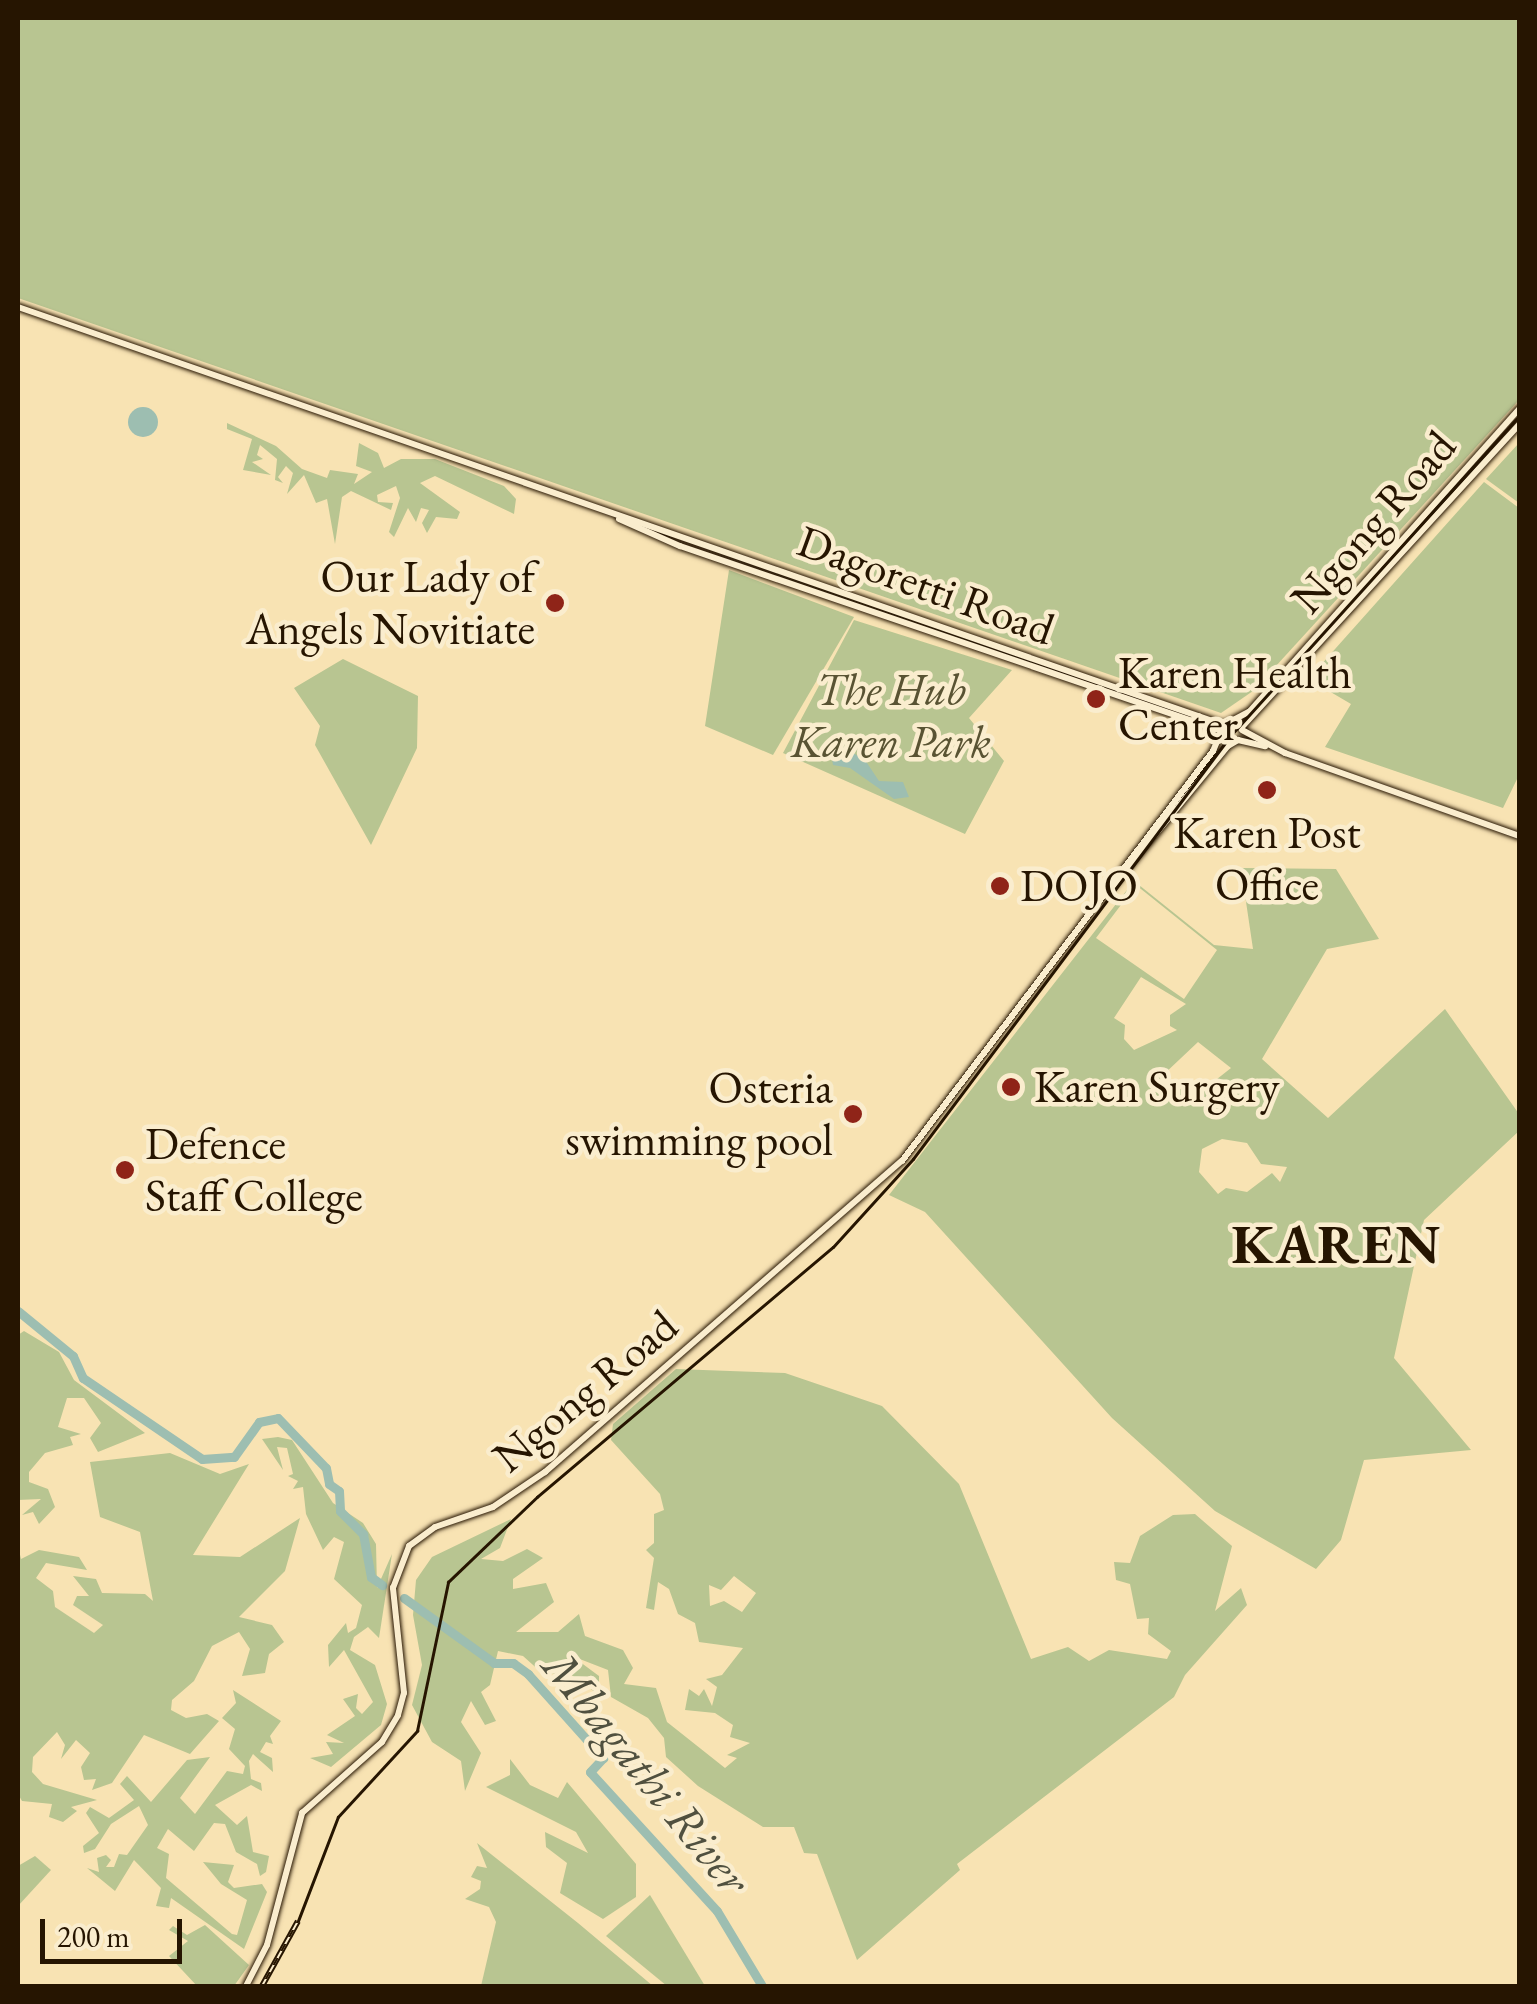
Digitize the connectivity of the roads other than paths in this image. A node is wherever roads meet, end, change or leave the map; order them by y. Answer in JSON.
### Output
{"nodes":[{"id":1,"x":18,"y":307,"type":"edge"},
{"id":2,"x":1520,"y":408,"type":"edge"},
{"id":3,"x":1520,"y":424,"type":"edge"},
{"id":4,"x":604,"y":512,"type":"junction"},
{"id":5,"x":691,"y":536,"type":"junction"},
{"id":6,"x":687,"y":548,"type":"junction"},
{"id":7,"x":1235,"y":722,"type":"junction"},
{"id":8,"x":1242,"y":729,"type":"junction"},
{"id":9,"x":1223,"y":730,"type":"junction"},
{"id":10,"x":1235,"y":741,"type":"junction"},
{"id":11,"x":1267,"y":746,"type":"junction"},
{"id":12,"x":1520,"y":833,"type":"edge"},
{"id":13,"x":1152,"y":836,"type":"junction"},
{"id":14,"x":246,"y":1986,"type":"edge"}],
"edges":[{"from":1,"to":4,"type":"main road","name":"Dagoretti Road"},
{"from":2,"to":7,"type":"main road","name":"Ngong Road"},
{"from":3,"to":8,"type":"main road","name":"Ngong Road"},
{"from":4,"to":5,"type":"main road","name":"Dagoretti Road"},
{"from":4,"to":6,"type":"main road","name":"Dagoretti Road"},
{"from":5,"to":6,"type":"main road"},
{"from":5,"to":9,"type":"main road","name":"Dagoretti Road"},
{"from":6,"to":9,"type":"main road","name":"Dagoretti Road"},
{"from":7,"to":8,"type":"main road"},
{"from":7,"to":9,"type":"main road"},
{"from":8,"to":10,"type":"main road","name":"Ngong Road"},
{"from":8,"to":11,"type":"main road"},
{"from":9,"to":10,"type":"main road"},
{"from":9,"to":13,"type":"main road","name":"Ngong Road"},
{"from":10,"to":11,"type":"main road"},
{"from":10,"to":13,"type":"main road","name":"Ngong Road"},
{"from":11,"to":12,"type":"main road"},
{"from":13,"to":14,"type":"main road","name":"Ngong Road"}]}
